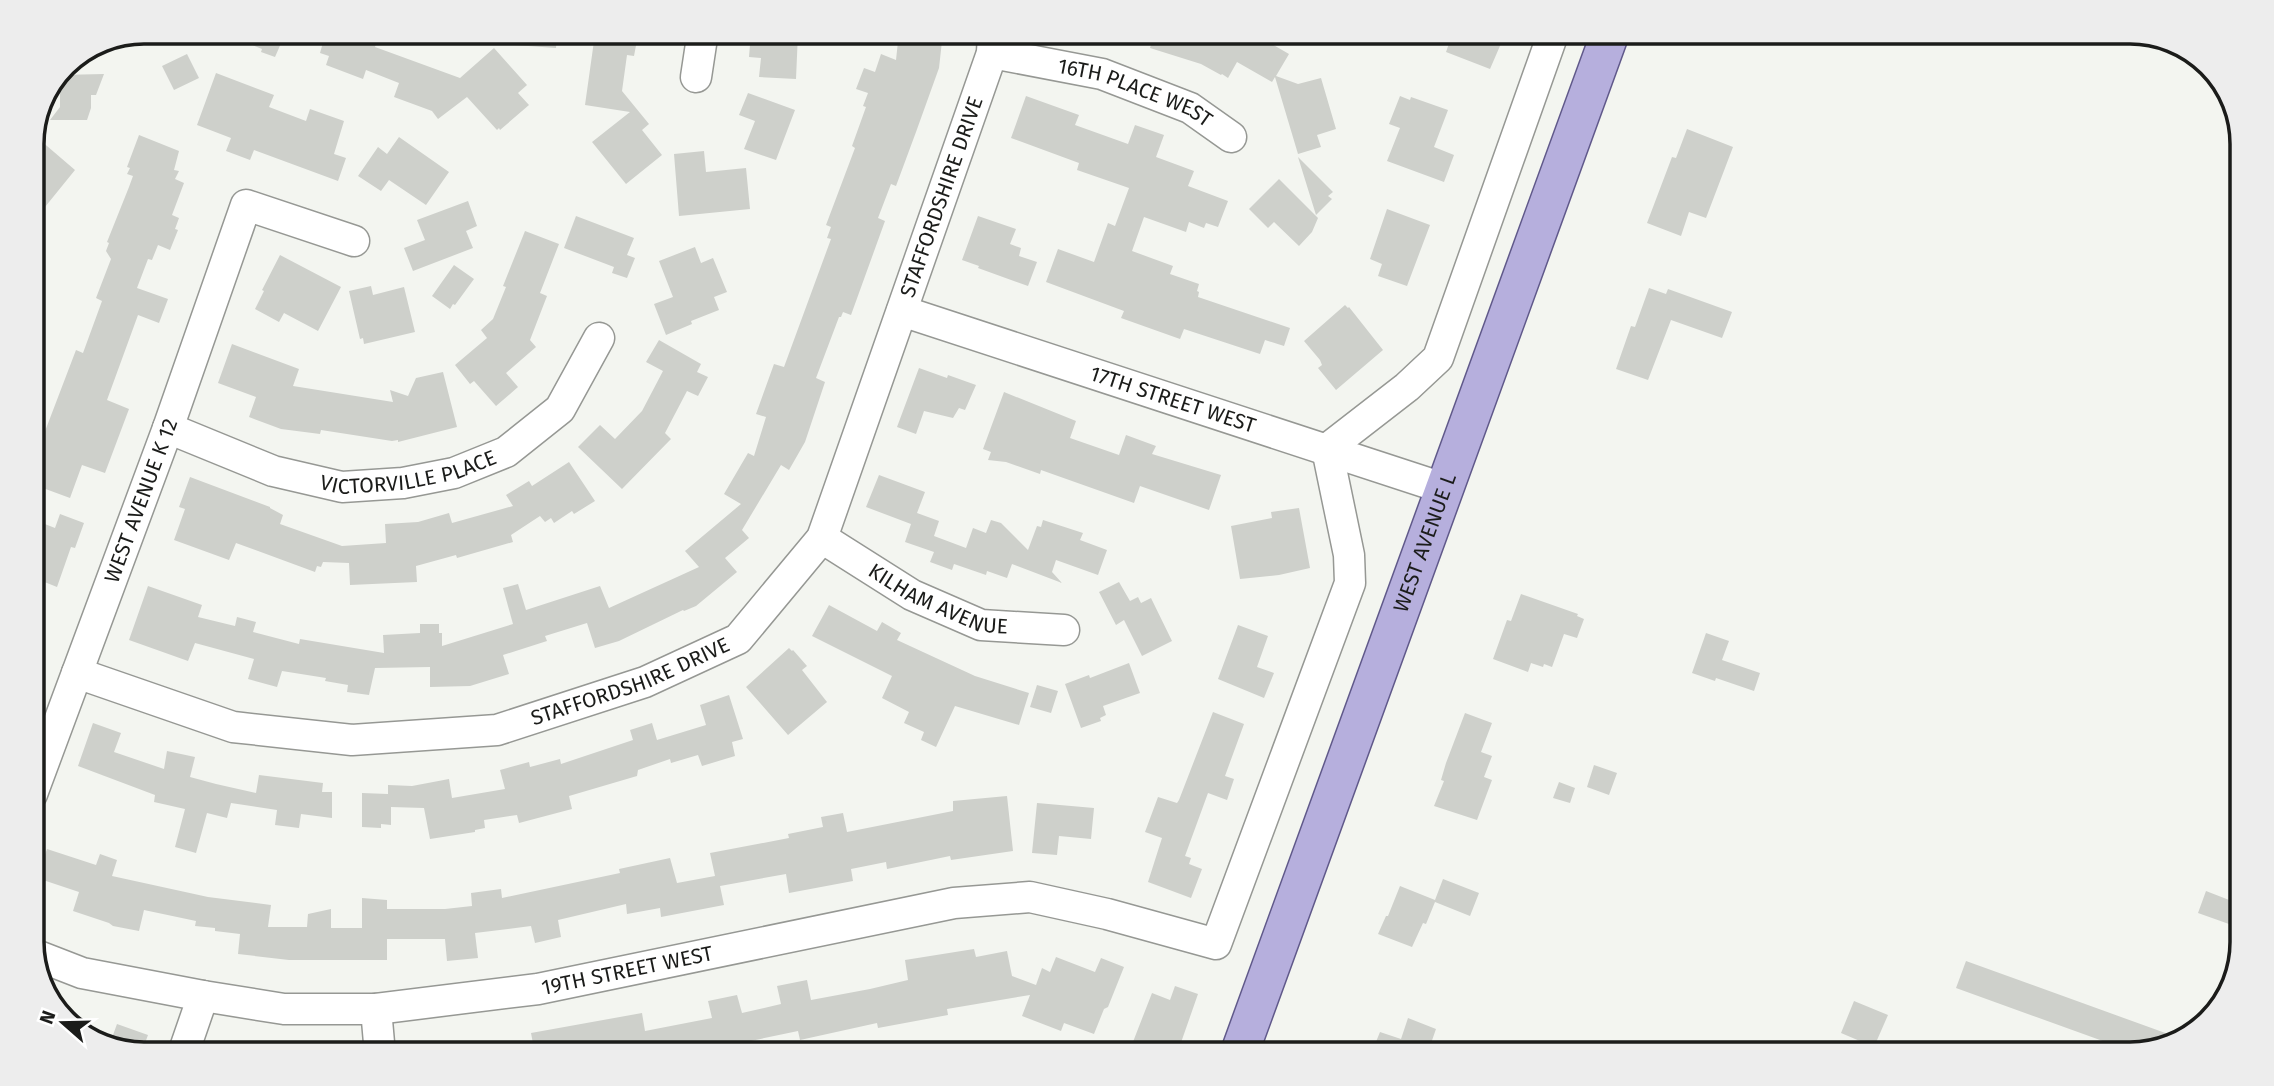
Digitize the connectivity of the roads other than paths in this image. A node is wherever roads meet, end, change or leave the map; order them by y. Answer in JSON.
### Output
{"nodes":[{"id":1,"x":701,"y":44,"type":"edge"},
{"id":2,"x":992,"y":44,"type":"edge"},
{"id":3,"x":1000,"y":44,"type":"edge"},
{"id":4,"x":1550,"y":44,"type":"edge"},
{"id":5,"x":1607,"y":44,"type":"edge"},
{"id":6,"x":696,"y":77,"type":"dead end"},
{"id":7,"x":1231,"y":137,"type":"dead end"},
{"id":8,"x":354,"y":241,"type":"dead end"},
{"id":9,"x":902,"y":311,"type":"junction"},
{"id":10,"x":599,"y":338,"type":"dead end"},
{"id":11,"x":168,"y":428,"type":"junction"},
{"id":12,"x":1327,"y":449,"type":"junction"},
{"id":13,"x":1446,"y":489,"type":"junction"},
{"id":14,"x":822,"y":538,"type":"junction"},
{"id":15,"x":1065,"y":630,"type":"dead end"},
{"id":16,"x":77,"y":673,"type":"junction"},
{"id":17,"x":44,"y":762,"type":"edge"},
{"id":18,"x":46,"y":959,"type":"edge"},
{"id":19,"x":203,"y":996,"type":"junction"},
{"id":20,"x":376,"y":1009,"type":"junction"},
{"id":21,"x":187,"y":1042,"type":"edge"},
{"id":22,"x":379,"y":1042,"type":"edge"},
{"id":23,"x":1244,"y":1042,"type":"edge"}],
"edges":[{"from":1,"to":6,"type":"street"},
{"from":2,"to":9,"type":"street","name":"STAFFORDSHIRE DRIVE"},
{"from":3,"to":7,"type":"street","name":"16TH PLACE WEST"},
{"from":4,"to":12,"type":"street"},
{"from":5,"to":13,"type":"main road","name":"WEST AVENUE L"},
{"from":8,"to":11,"type":"street","name":"WEST AVENUE K 12"},
{"from":9,"to":12,"type":"street","name":"17TH STREET WEST"},
{"from":9,"to":14,"type":"street","name":"STAFFORDSHIRE DRIVE"},
{"from":10,"to":11,"type":"street","name":"VICTORVILLE PLACE"},
{"from":11,"to":16,"type":"street","name":"WEST AVENUE K 12"},
{"from":12,"to":13,"type":"street","name":"17TH STREET WEST"},
{"from":12,"to":20,"type":"street","name":"19TH STREET WEST"},
{"from":13,"to":23,"type":"main road","name":"WEST AVENUE L"},
{"from":14,"to":15,"type":"street","name":"KILHAM AVENUE"},
{"from":14,"to":16,"type":"street","name":"STAFFORDSHIRE DRIVE"},
{"from":16,"to":17,"type":"street","name":"WEST AVENUE K 12"},
{"from":18,"to":19,"type":"street","name":"19TH STREET WEST"},
{"from":19,"to":20,"type":"street","name":"19TH STREET WEST"},
{"from":19,"to":21,"type":"street"},
{"from":20,"to":22,"type":"street"}]}
